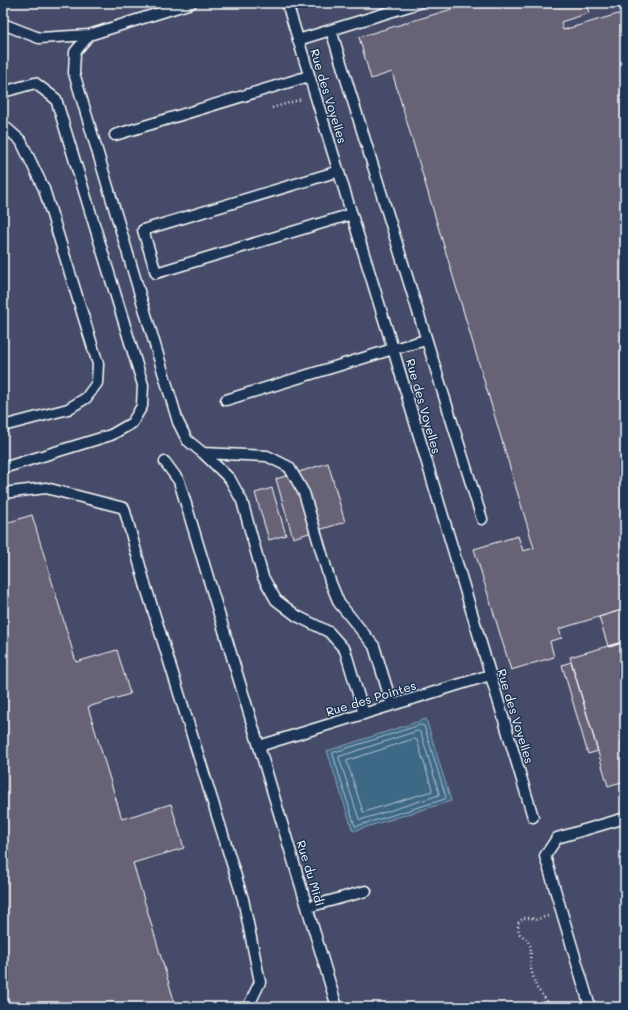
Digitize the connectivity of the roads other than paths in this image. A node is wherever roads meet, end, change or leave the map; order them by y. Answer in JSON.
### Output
{"nodes":[{"id":1,"x":191,"y":3,"type":"edge"},
{"id":2,"x":286,"y":3,"type":"edge"},
{"id":3,"x":419,"y":3,"type":"edge"},
{"id":4,"x":3,"y":26,"type":"edge"},
{"id":5,"x":331,"y":30,"type":"junction"},
{"id":6,"x":89,"y":35,"type":"junction"},
{"id":7,"x":298,"y":40,"type":"junction"},
{"id":8,"x":309,"y":76,"type":"junction"},
{"id":9,"x":3,"y":92,"type":"edge"},
{"id":10,"x":3,"y":125,"type":"edge"},
{"id":11,"x":115,"y":136,"type":"dead end"},
{"id":12,"x":339,"y":171,"type":"junction"},
{"id":13,"x":352,"y":214,"type":"junction"},
{"id":14,"x":426,"y":340,"type":"junction"},
{"id":15,"x":393,"y":349,"type":"junction"},
{"id":16,"x":226,"y":400,"type":"dead end"},
{"id":17,"x":3,"y":426,"type":"edge"},
{"id":18,"x":203,"y":453,"type":"junction"},
{"id":19,"x":165,"y":462,"type":"dead end"},
{"id":20,"x":3,"y":468,"type":"edge"},
{"id":21,"x":3,"y":493,"type":"edge"},
{"id":22,"x":482,"y":519,"type":"dead end"},
{"id":23,"x":490,"y":675,"type":"junction"},
{"id":24,"x":392,"y":705,"type":"junction"},
{"id":25,"x":364,"y":714,"type":"junction"},
{"id":26,"x":259,"y":746,"type":"junction"},
{"id":27,"x":533,"y":817,"type":"dead end"},
{"id":28,"x":625,"y":818,"type":"edge"},
{"id":29,"x":366,"y":891,"type":"dead end"},
{"id":30,"x":308,"y":907,"type":"junction"},
{"id":31,"x":248,"y":1007,"type":"edge"},
{"id":32,"x":337,"y":1007,"type":"edge"},
{"id":33,"x":590,"y":1007,"type":"edge"}],
"edges":[{"from":1,"to":6,"type":"lane"},
{"from":2,"to":7,"type":"lane","name":"Rue des Voyelles"},
{"from":3,"to":5,"type":"lane"},
{"from":4,"to":6,"type":"lane"},
{"from":5,"to":7,"type":"lane"},
{"from":5,"to":14,"type":"lane"},
{"from":6,"to":18,"type":"lane"},
{"from":7,"to":8,"type":"lane","name":"Rue des Voyelles"},
{"from":8,"to":11,"type":"lane"},
{"from":8,"to":12,"type":"lane","name":"Rue des Voyelles"},
{"from":9,"to":20,"type":"lane"},
{"from":10,"to":17,"type":"lane"},
{"from":12,"to":13,"type":"lane","name":"Rue des Voyelles"},
{"from":12,"to":13,"type":"lane"},
{"from":13,"to":15,"type":"lane","name":"Rue des Voyelles"},
{"from":14,"to":15,"type":"lane"},
{"from":14,"to":22,"type":"lane"},
{"from":15,"to":16,"type":"lane"},
{"from":15,"to":23,"type":"lane","name":"Rue des Voyelles"},
{"from":18,"to":24,"type":"lane"},
{"from":18,"to":25,"type":"lane"},
{"from":19,"to":26,"type":"lane","name":"Rue du Midi"},
{"from":21,"to":31,"type":"lane"},
{"from":23,"to":24,"type":"lane","name":"Rue des Pointes"},
{"from":23,"to":27,"type":"lane","name":"Rue des Voyelles"},
{"from":24,"to":25,"type":"lane","name":"Rue des Pointes"},
{"from":25,"to":26,"type":"lane","name":"Rue des Pointes"},
{"from":26,"to":30,"type":"lane","name":"Rue du Midi"},
{"from":28,"to":33,"type":"lane"},
{"from":29,"to":30,"type":"lane"},
{"from":30,"to":32,"type":"lane","name":"Rue du Midi"}]}
